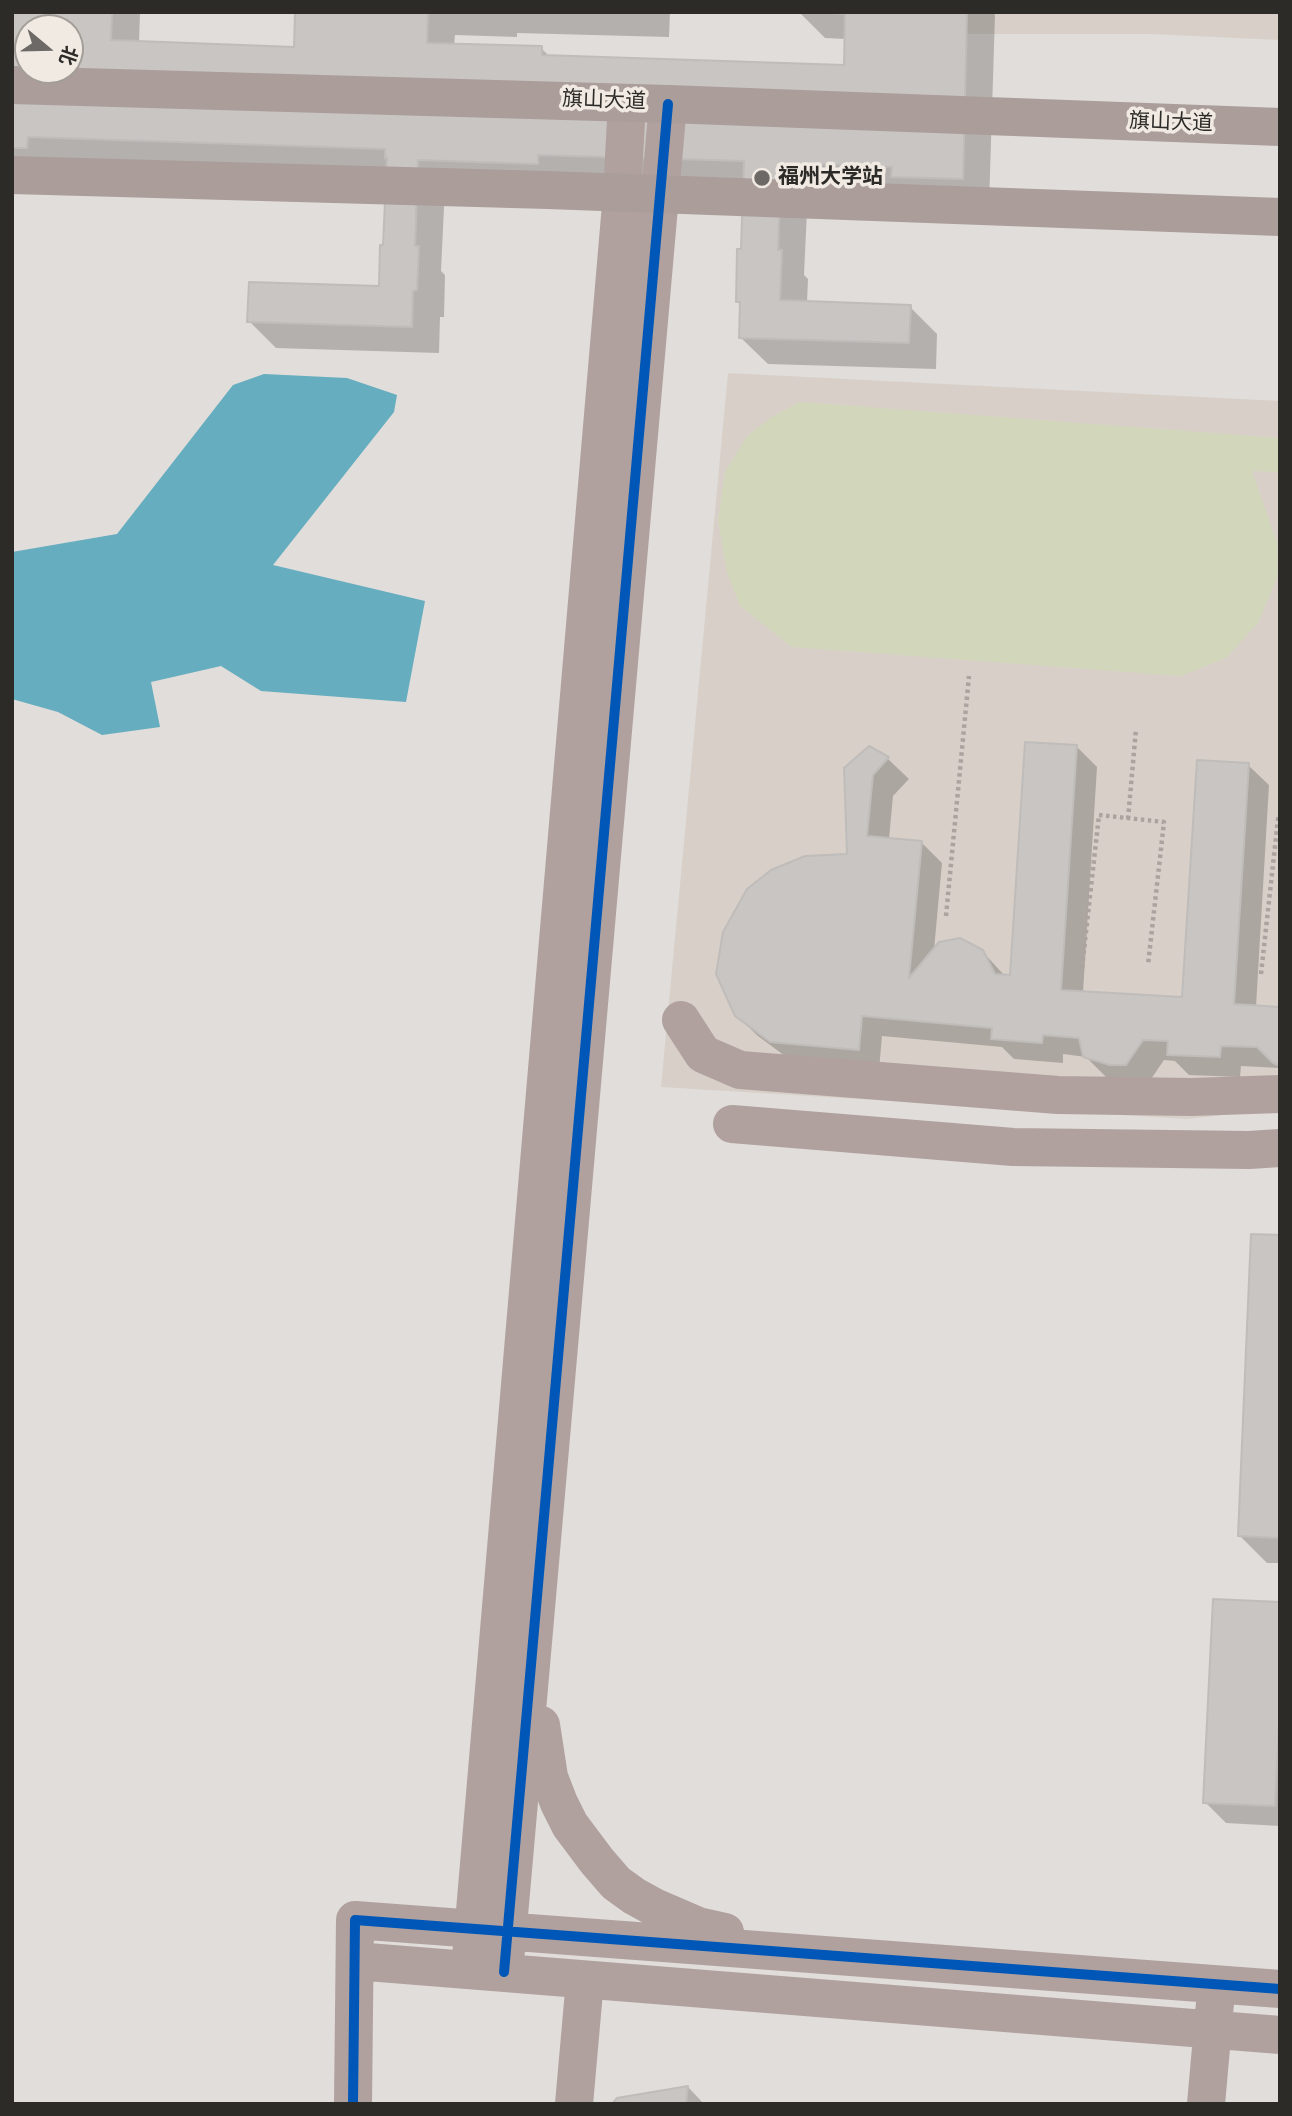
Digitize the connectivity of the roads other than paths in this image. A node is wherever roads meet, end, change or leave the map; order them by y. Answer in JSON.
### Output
{"nodes":[{"id":1,"x":12,"y":85,"type":"edge"},
{"id":2,"x":627,"y":103,"type":"junction"},
{"id":3,"x":668,"y":104,"type":"junction"},
{"id":4,"x":1280,"y":127,"type":"edge"},
{"id":5,"x":12,"y":175,"type":"edge"},
{"id":6,"x":622,"y":193,"type":"junction"},
{"id":7,"x":659,"y":195,"type":"junction"},
{"id":8,"x":1280,"y":217,"type":"edge"},
{"id":9,"x":681,"y":1020,"type":"dead end"},
{"id":10,"x":1280,"y":1094,"type":"edge"},
{"id":11,"x":1191,"y":1097,"type":"junction"},
{"id":12,"x":732,"y":1124,"type":"dead end"},
{"id":13,"x":1280,"y":1148,"type":"edge"},
{"id":14,"x":1192,"y":1149,"type":"junction"},
{"id":15,"x":532,"y":1661,"type":"junction"},
{"id":16,"x":490,"y":1930,"type":"junction"},
{"id":17,"x":830,"y":1955,"type":"junction"},
{"id":18,"x":355,"y":1961,"type":"junction"},
{"id":19,"x":487,"y":1971,"type":"junction"},
{"id":20,"x":585,"y":1980,"type":"junction"},
{"id":21,"x":1217,"y":1984,"type":"junction"},
{"id":22,"x":1280,"y":1989,"type":"edge"},
{"id":23,"x":1213,"y":2030,"type":"junction"},
{"id":24,"x":1280,"y":2035,"type":"edge"},
{"id":25,"x":353,"y":2104,"type":"edge"},
{"id":26,"x":574,"y":2104,"type":"edge"},
{"id":27,"x":1206,"y":2104,"type":"edge"}],
"edges":[{"from":1,"to":2,"type":"highway","name":"旗山大道"},
{"from":2,"to":3,"type":"highway","name":"旗山大道"},
{"from":2,"to":6,"type":"street"},
{"from":3,"to":4,"type":"highway","name":"旗山大道"},
{"from":3,"to":7,"type":"street"},
{"from":5,"to":6,"type":"highway"},
{"from":6,"to":7,"type":"highway"},
{"from":6,"to":16,"type":"street"},
{"from":7,"to":8,"type":"highway"},
{"from":7,"to":15,"type":"street"},
{"from":9,"to":11,"type":"street"},
{"from":10,"to":11,"type":"street"},
{"from":11,"to":14,"type":"street"},
{"from":12,"to":14,"type":"street"},
{"from":13,"to":14,"type":"street"},
{"from":15,"to":16,"type":"street"},
{"from":15,"to":17,"type":"street"},
{"from":16,"to":17,"type":"street"},
{"from":16,"to":18,"type":"street"},
{"from":16,"to":19,"type":"street"},
{"from":17,"to":21,"type":"street"},
{"from":18,"to":19,"type":"street"},
{"from":18,"to":25,"type":"street"},
{"from":19,"to":20,"type":"street"},
{"from":20,"to":23,"type":"street"},
{"from":20,"to":26,"type":"street"},
{"from":21,"to":22,"type":"street"},
{"from":21,"to":23,"type":"street"},
{"from":23,"to":24,"type":"street"},
{"from":23,"to":27,"type":"street"}]}
